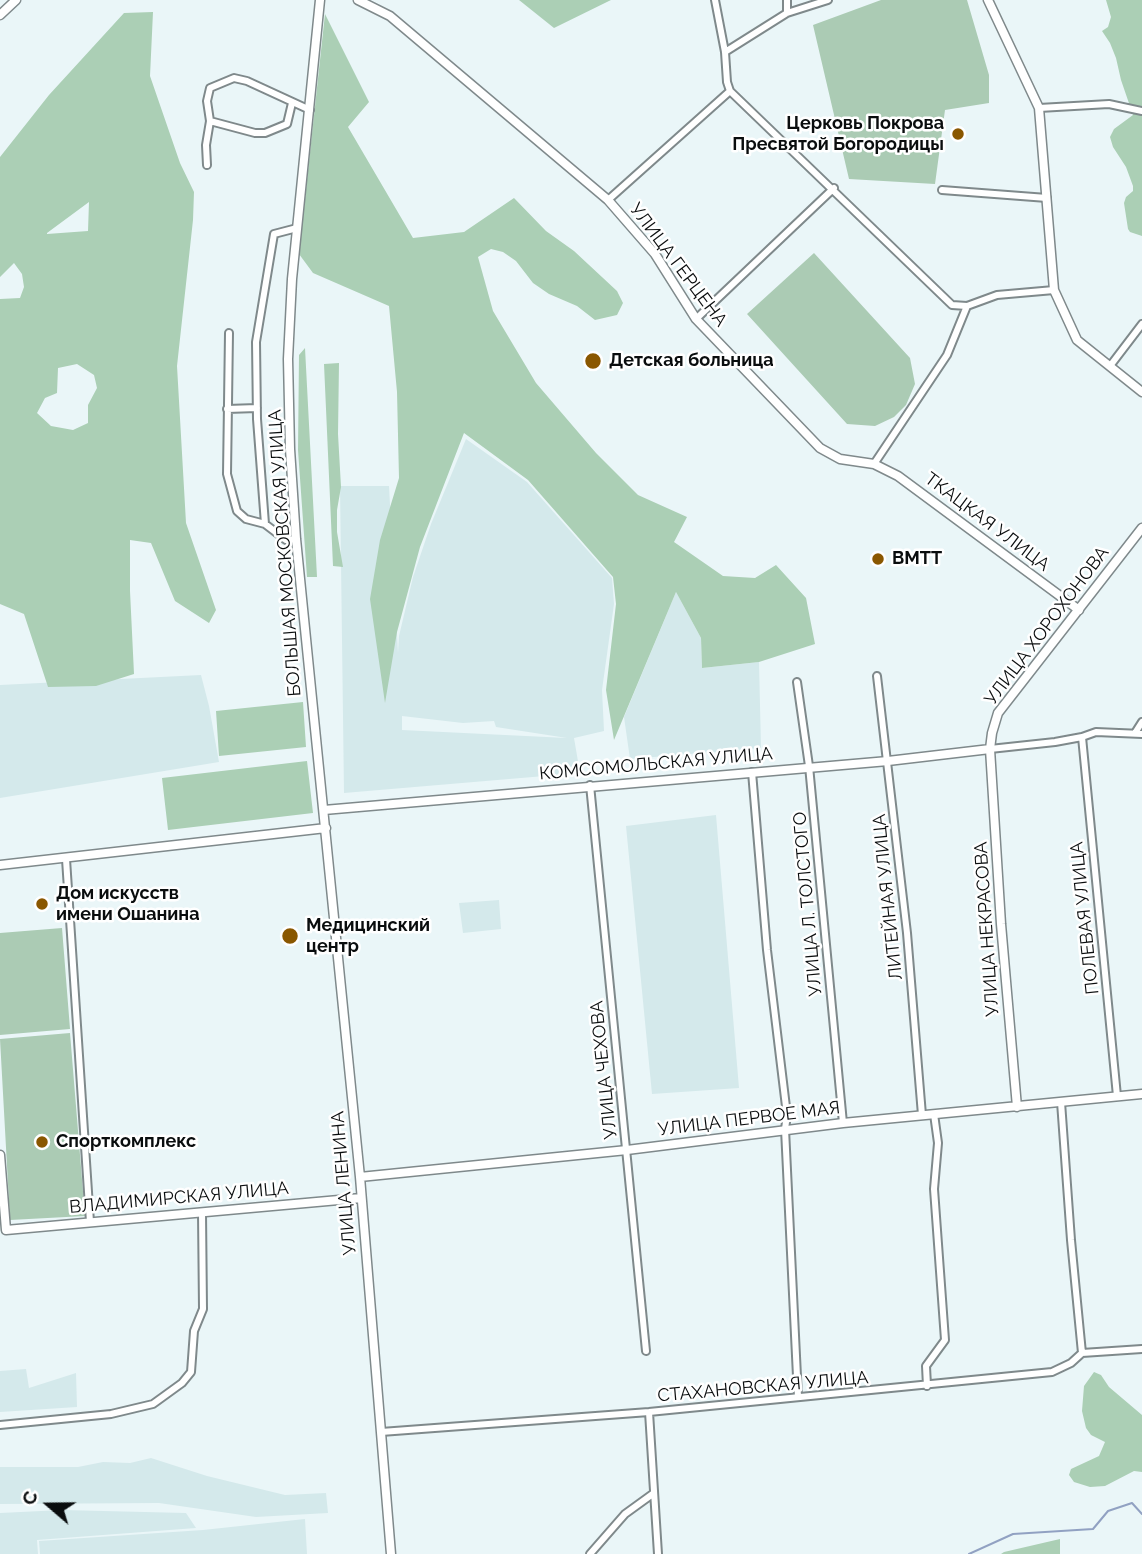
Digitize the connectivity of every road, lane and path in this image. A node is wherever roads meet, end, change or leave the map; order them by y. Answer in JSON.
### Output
{"nodes":[{"id":1,"x":16,"y":0,"type":"edge"},
{"id":2,"x":320,"y":0,"type":"edge"},
{"id":3,"x":358,"y":0,"type":"edge"},
{"id":4,"x":715,"y":0,"type":"edge"},
{"id":5,"x":787,"y":0,"type":"edge"},
{"id":6,"x":828,"y":0,"type":"edge"},
{"id":7,"x":988,"y":0,"type":"edge"},
{"id":8,"x":787,"y":13,"type":"junction"},
{"id":9,"x":0,"y":15,"type":"edge"},
{"id":10,"x":725,"y":52,"type":"junction"},
{"id":11,"x":730,"y":91,"type":"junction"},
{"id":12,"x":292,"y":103,"type":"junction"},
{"id":13,"x":1039,"y":108,"type":"junction"},
{"id":14,"x":310,"y":110,"type":"junction"},
{"id":15,"x":1142,"y":111,"type":"edge"},
{"id":16,"x":210,"y":121,"type":"junction"},
{"id":17,"x":206,"y":165,"type":"dead end"},
{"id":18,"x":834,"y":188,"type":"junction"},
{"id":19,"x":942,"y":191,"type":"dead end"},
{"id":20,"x":1047,"y":198,"type":"junction"},
{"id":21,"x":608,"y":200,"type":"junction"},
{"id":22,"x":298,"y":228,"type":"junction"},
{"id":23,"x":1054,"y":290,"type":"junction"},
{"id":24,"x":967,"y":306,"type":"junction"},
{"id":25,"x":696,"y":319,"type":"junction"},
{"id":26,"x":1142,"y":324,"type":"edge"},
{"id":27,"x":229,"y":333,"type":"dead end"},
{"id":28,"x":1110,"y":366,"type":"junction"},
{"id":29,"x":1142,"y":392,"type":"edge"},
{"id":30,"x":257,"y":408,"type":"junction"},
{"id":31,"x":228,"y":409,"type":"junction"},
{"id":32,"x":874,"y":464,"type":"junction"},
{"id":33,"x":265,"y":524,"type":"junction"},
{"id":34,"x":1142,"y":528,"type":"edge"},
{"id":35,"x":296,"y":539,"type":"junction"},
{"id":36,"x":1079,"y":610,"type":"junction"},
{"id":37,"x":877,"y":676,"type":"dead end"},
{"id":38,"x":797,"y":682,"type":"dead end"},
{"id":39,"x":1142,"y":722,"type":"edge"},
{"id":40,"x":1139,"y":734,"type":"edge"},
{"id":41,"x":1082,"y":737,"type":"junction"},
{"id":42,"x":990,"y":749,"type":"junction"},
{"id":43,"x":888,"y":761,"type":"junction"},
{"id":44,"x":809,"y":766,"type":"junction"},
{"id":45,"x":752,"y":772,"type":"junction"},
{"id":46,"x":590,"y":785,"type":"junction"},
{"id":47,"x":324,"y":810,"type":"junction"},
{"id":48,"x":326,"y":828,"type":"junction"},
{"id":49,"x":66,"y":859,"type":"junction"},
{"id":50,"x":0,"y":865,"type":"edge"},
{"id":51,"x":1142,"y":1094,"type":"edge"},
{"id":52,"x":1117,"y":1096,"type":"junction"},
{"id":53,"x":1061,"y":1102,"type":"junction"},
{"id":54,"x":1017,"y":1107,"type":"junction"},
{"id":55,"x":934,"y":1114,"type":"junction"},
{"id":56,"x":922,"y":1115,"type":"junction"},
{"id":57,"x":843,"y":1123,"type":"junction"},
{"id":58,"x":785,"y":1129,"type":"junction"},
{"id":59,"x":627,"y":1150,"type":"junction"},
{"id":60,"x":0,"y":1155,"type":"edge"},
{"id":61,"x":360,"y":1177,"type":"junction"},
{"id":62,"x":361,"y":1198,"type":"junction"},
{"id":63,"x":202,"y":1213,"type":"junction"},
{"id":64,"x":90,"y":1222,"type":"junction"},
{"id":65,"x":3,"y":1230,"type":"edge"},
{"id":66,"x":1142,"y":1349,"type":"edge"},
{"id":67,"x":646,"y":1351,"type":"dead end"},
{"id":68,"x":1082,"y":1353,"type":"junction"},
{"id":69,"x":927,"y":1386,"type":"junction"},
{"id":70,"x":798,"y":1397,"type":"junction"},
{"id":71,"x":649,"y":1412,"type":"junction"},
{"id":72,"x":0,"y":1424,"type":"edge"},
{"id":73,"x":381,"y":1432,"type":"junction"},
{"id":74,"x":654,"y":1493,"type":"junction"},
{"id":75,"x":391,"y":1554,"type":"edge"},
{"id":76,"x":590,"y":1554,"type":"edge"},
{"id":77,"x":658,"y":1554,"type":"edge"}],
"edges":[{"from":1,"to":9,"type":"street"},
{"from":2,"to":14,"type":"street","name":"БОЛЬШАЯ МОСКОВСКАЯ УЛИЦА"},
{"from":3,"to":21,"type":"street","name":"УЛИЦА ГЕРЦЕНА"},
{"from":4,"to":10,"type":"street"},
{"from":5,"to":8,"type":"street"},
{"from":6,"to":8,"type":"street"},
{"from":7,"to":13,"type":"street"},
{"from":8,"to":10,"type":"street"},
{"from":10,"to":11,"type":"street"},
{"from":11,"to":18,"type":"street"},
{"from":11,"to":21,"type":"street"},
{"from":12,"to":14,"type":"street"},
{"from":12,"to":16,"type":"street"},
{"from":12,"to":16,"type":"street"},
{"from":13,"to":15,"type":"street"},
{"from":13,"to":20,"type":"street"},
{"from":14,"to":22,"type":"street","name":"БОЛЬШАЯ МОСКОВСКАЯ УЛИЦА"},
{"from":16,"to":17,"type":"street"},
{"from":18,"to":24,"type":"street"},
{"from":18,"to":25,"type":"street"},
{"from":19,"to":20,"type":"street"},
{"from":20,"to":23,"type":"street"},
{"from":21,"to":25,"type":"street","name":"УЛИЦА ГЕРЦЕНА"},
{"from":22,"to":30,"type":"street"},
{"from":22,"to":35,"type":"street","name":"БОЛЬШАЯ МОСКОВСКАЯ УЛИЦА"},
{"from":23,"to":24,"type":"street"},
{"from":23,"to":28,"type":"street"},
{"from":24,"to":32,"type":"street"},
{"from":25,"to":32,"type":"street","name":"УЛИЦА ГЕРЦЕНА"},
{"from":26,"to":28,"type":"street"},
{"from":27,"to":31,"type":"street"},
{"from":28,"to":29,"type":"street"},
{"from":30,"to":31,"type":"street"},
{"from":30,"to":33,"type":"street"},
{"from":31,"to":33,"type":"street"},
{"from":32,"to":36,"type":"street","name":"ТКАЦКАЯ УЛИЦА"},
{"from":33,"to":35,"type":"street"},
{"from":34,"to":36,"type":"street","name":"УЛИЦА ХОРОХОНОВА"},
{"from":35,"to":47,"type":"street","name":"БОЛЬШАЯ МОСКОВСКАЯ УЛИЦА"},
{"from":36,"to":42,"type":"street","name":"УЛИЦА ХОРОХОНОВА"},
{"from":37,"to":43,"type":"street","name":"ЛИТЕЙНАЯ УЛИЦА"},
{"from":38,"to":44,"type":"street","name":"УЛИЦА Л. ТОЛСТОГО"},
{"from":39,"to":40,"type":"street"},
{"from":40,"to":41,"type":"street"},
{"from":41,"to":42,"type":"street"},
{"from":41,"to":52,"type":"street","name":"ПОЛЕВАЯ УЛИЦА"},
{"from":42,"to":43,"type":"street","name":"КОМСОМОЛЬСКАЯ УЛИЦА"},
{"from":42,"to":54,"type":"street","name":"УЛИЦА НЕКРАСОВА"},
{"from":43,"to":44,"type":"street","name":"КОМСОМОЛЬСКАЯ УЛИЦА"},
{"from":43,"to":56,"type":"street","name":"ЛИТЕЙНАЯ УЛИЦА"},
{"from":44,"to":45,"type":"street","name":"КОМСОМОЛЬСКАЯ УЛИЦА"},
{"from":44,"to":57,"type":"street","name":"УЛИЦА Л. ТОЛСТОГО"},
{"from":45,"to":46,"type":"street","name":"КОМСОМОЛЬСКАЯ УЛИЦА"},
{"from":45,"to":58,"type":"street"},
{"from":46,"to":47,"type":"street","name":"КОМСОМОЛЬСКАЯ УЛИЦА"},
{"from":46,"to":59,"type":"street","name":"УЛИЦА ЧЕХОВА"},
{"from":47,"to":48,"type":"street","name":"УЛИЦА ЛЕНИНА"},
{"from":48,"to":49,"type":"street"},
{"from":48,"to":61,"type":"street","name":"УЛИЦА ЛЕНИНА"},
{"from":49,"to":50,"type":"street"},
{"from":49,"to":64,"type":"street"},
{"from":51,"to":52,"type":"street","name":"УЛИЦА ПЕРВОЕ МАЯ"},
{"from":52,"to":53,"type":"street","name":"УЛИЦА ПЕРВОЕ МАЯ"},
{"from":53,"to":54,"type":"street","name":"УЛИЦА ПЕРВОЕ МАЯ"},
{"from":53,"to":68,"type":"street"},
{"from":54,"to":55,"type":"street","name":"УЛИЦА ПЕРВОЕ МАЯ"},
{"from":55,"to":56,"type":"street","name":"УЛИЦА ПЕРВОЕ МАЯ"},
{"from":55,"to":69,"type":"street"},
{"from":56,"to":57,"type":"street","name":"УЛИЦА ПЕРВОЕ МАЯ"},
{"from":57,"to":58,"type":"street","name":"УЛИЦА ПЕРВОЕ МАЯ"},
{"from":58,"to":59,"type":"street","name":"УЛИЦА ПЕРВОЕ МАЯ"},
{"from":58,"to":70,"type":"street"},
{"from":59,"to":61,"type":"street","name":"УЛИЦА ПЕРВОЕ МАЯ"},
{"from":59,"to":67,"type":"street","name":"УЛИЦА ЧЕХОВА"},
{"from":60,"to":65,"type":"street"},
{"from":61,"to":62,"type":"street","name":"УЛИЦА ЛЕНИНА"},
{"from":62,"to":63,"type":"street","name":"ВЛАДИМИРСКАЯ УЛИЦА"},
{"from":62,"to":73,"type":"street","name":"УЛИЦА ЛЕНИНА"},
{"from":63,"to":64,"type":"street","name":"ВЛАДИМИРСКАЯ УЛИЦА"},
{"from":63,"to":72,"type":"street"},
{"from":64,"to":65,"type":"street","name":"ВЛАДИМИРСКАЯ УЛИЦА"},
{"from":66,"to":68,"type":"street","name":"СТАХАНОВСКАЯ УЛИЦА"},
{"from":68,"to":69,"type":"street","name":"СТАХАНОВСКАЯ УЛИЦА"},
{"from":69,"to":70,"type":"street","name":"СТАХАНОВСКАЯ УЛИЦА"},
{"from":70,"to":71,"type":"street","name":"СТАХАНОВСКАЯ УЛИЦА"},
{"from":71,"to":73,"type":"street","name":"СТАХАНОВСКАЯ УЛИЦА"},
{"from":71,"to":74,"type":"street"},
{"from":73,"to":75,"type":"street","name":"УЛИЦА ЛЕНИНА"},
{"from":74,"to":76,"type":"street"},
{"from":74,"to":77,"type":"street"}]}
